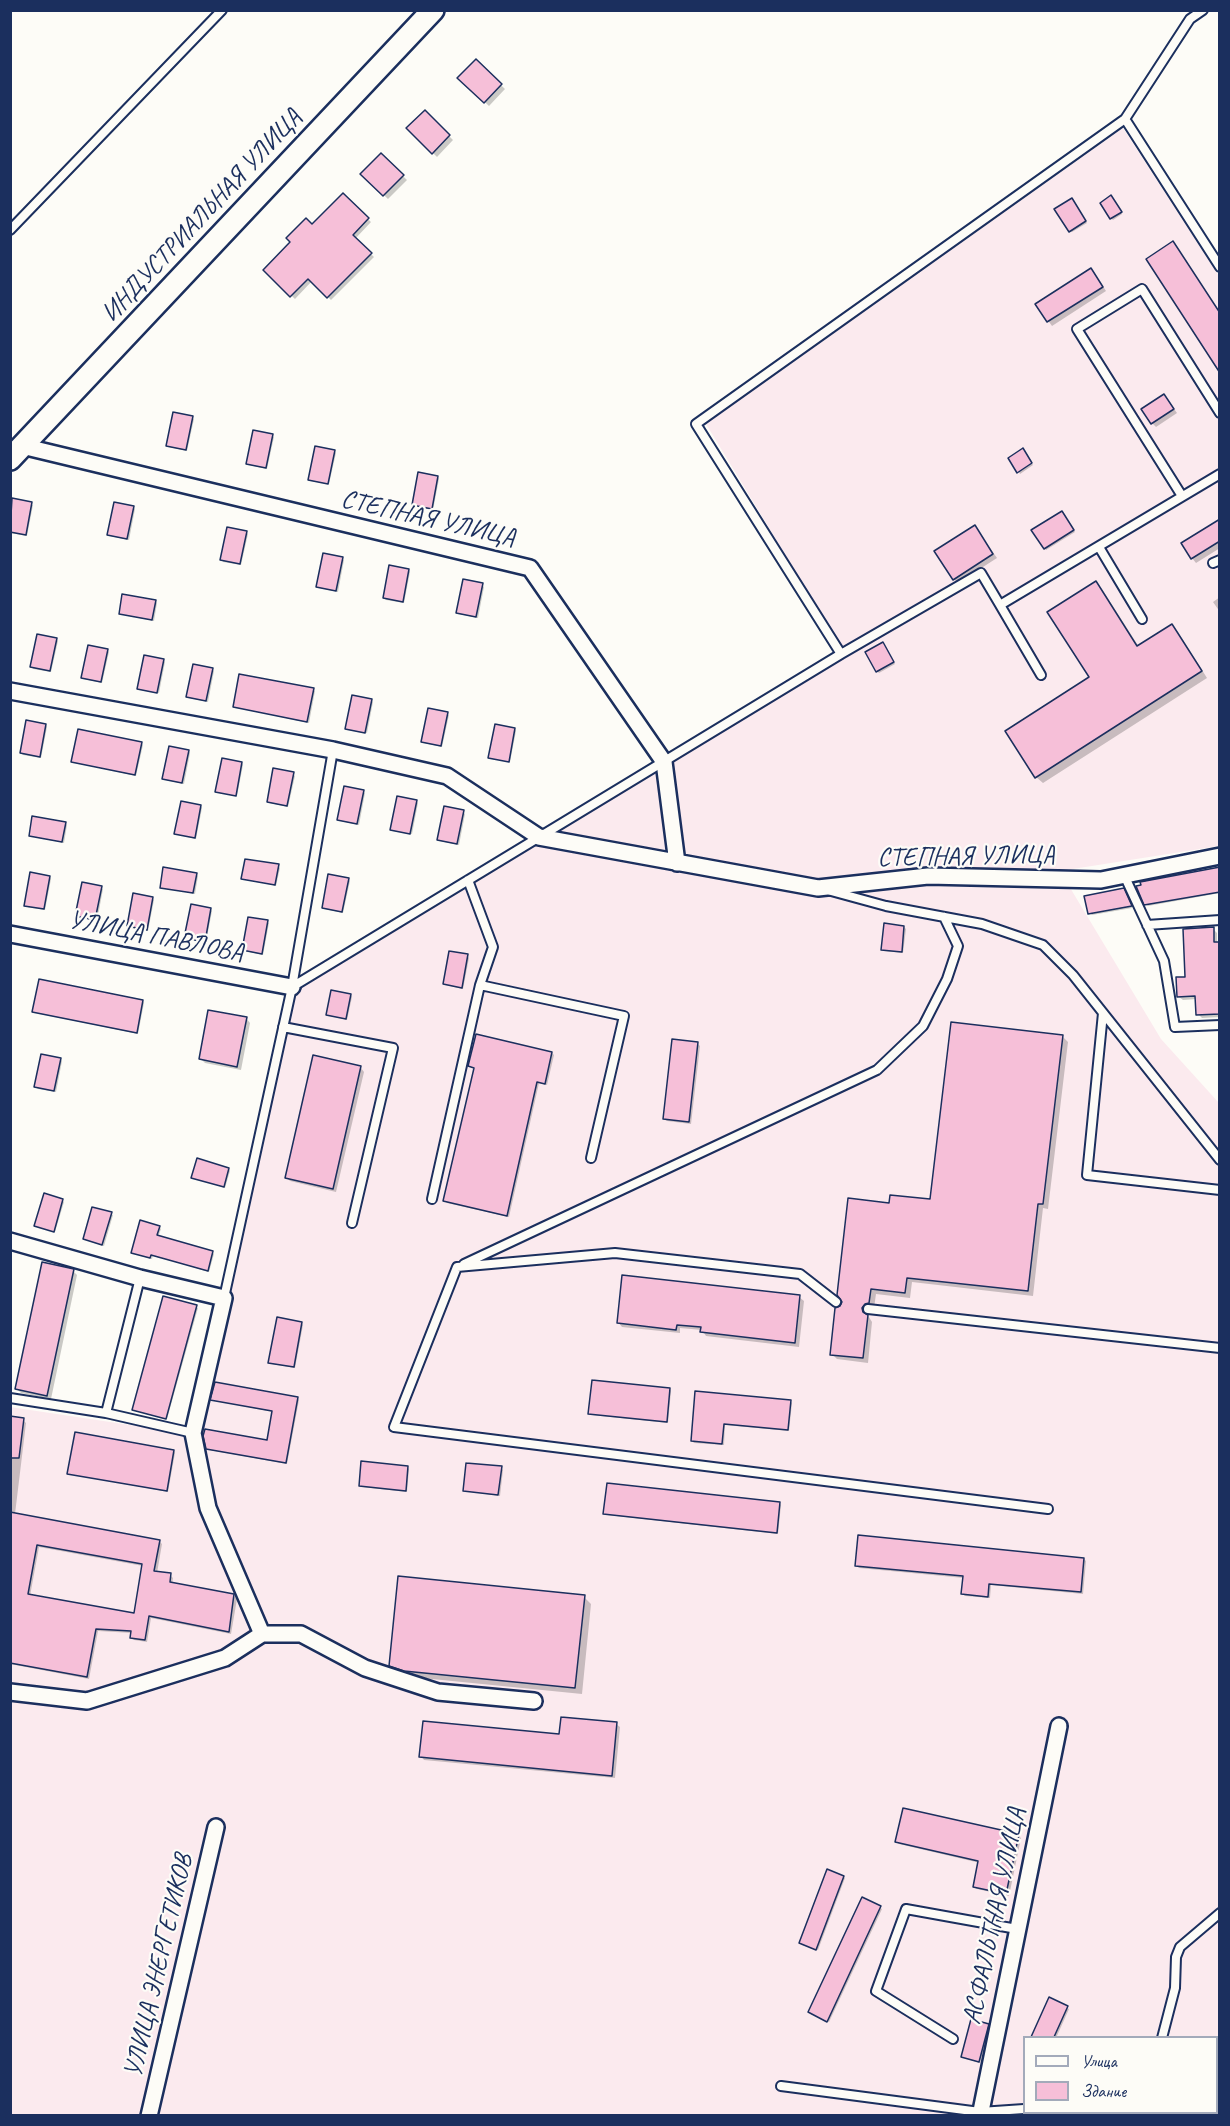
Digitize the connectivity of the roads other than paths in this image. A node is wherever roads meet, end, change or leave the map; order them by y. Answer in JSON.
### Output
{"nodes":[{"id":1,"x":222,"y":10,"type":"edge"},
{"id":2,"x":434,"y":10,"type":"edge"},
{"id":3,"x":1203,"y":10,"type":"edge"},
{"id":4,"x":1125,"y":119,"type":"junction"},
{"id":5,"x":10,"y":230,"type":"edge"},
{"id":6,"x":1220,"y":267,"type":"edge"},
{"id":7,"x":1220,"y":413,"type":"edge"},
{"id":8,"x":16,"y":452,"type":"edge"},
{"id":9,"x":1220,"y":474,"type":"edge"},
{"id":10,"x":1182,"y":496,"type":"junction"},
{"id":11,"x":1099,"y":547,"type":"junction"},
{"id":12,"x":1000,"y":605,"type":"junction"},
{"id":13,"x":1142,"y":619,"type":"dead end"},
{"id":14,"x":841,"y":654,"type":"junction"},
{"id":15,"x":1041,"y":675,"type":"dead end"},
{"id":16,"x":10,"y":691,"type":"edge"},
{"id":17,"x":333,"y":750,"type":"junction"},
{"id":18,"x":664,"y":762,"type":"junction"},
{"id":19,"x":539,"y":837,"type":"junction"},
{"id":20,"x":1220,"y":856,"type":"edge"},
{"id":21,"x":677,"y":862,"type":"junction"},
{"id":22,"x":1124,"y":875,"type":"junction"},
{"id":23,"x":468,"y":880,"type":"junction"},
{"id":24,"x":818,"y":888,"type":"junction"},
{"id":25,"x":944,"y":917,"type":"junction"},
{"id":26,"x":1220,"y":920,"type":"edge"},
{"id":27,"x":1147,"y":925,"type":"junction"},
{"id":28,"x":10,"y":934,"type":"edge"},
{"id":29,"x":480,"y":986,"type":"junction"},
{"id":30,"x":292,"y":987,"type":"junction"},
{"id":31,"x":1103,"y":1013,"type":"junction"},
{"id":32,"x":1220,"y":1025,"type":"edge"},
{"id":33,"x":283,"y":1027,"type":"junction"},
{"id":34,"x":591,"y":1158,"type":"dead end"},
{"id":35,"x":1220,"y":1160,"type":"edge"},
{"id":36,"x":1220,"y":1191,"type":"edge"},
{"id":37,"x":432,"y":1199,"type":"dead end"},
{"id":38,"x":352,"y":1223,"type":"dead end"},
{"id":39,"x":10,"y":1241,"type":"edge"},
{"id":40,"x":458,"y":1267,"type":"junction"},
{"id":41,"x":140,"y":1278,"type":"junction"},
{"id":42,"x":224,"y":1298,"type":"junction"},
{"id":43,"x":836,"y":1302,"type":"dead end"},
{"id":44,"x":868,"y":1309,"type":"dead end"},
{"id":45,"x":1220,"y":1348,"type":"edge"},
{"id":46,"x":10,"y":1398,"type":"edge"},
{"id":47,"x":106,"y":1413,"type":"junction"},
{"id":48,"x":193,"y":1433,"type":"junction"},
{"id":49,"x":1048,"y":1509,"type":"dead end"},
{"id":50,"x":262,"y":1634,"type":"junction"},
{"id":51,"x":10,"y":1692,"type":"edge"},
{"id":52,"x":534,"y":1701,"type":"dead end"},
{"id":53,"x":1059,"y":1726,"type":"dead end"},
{"id":54,"x":216,"y":1827,"type":"dead end"},
{"id":55,"x":1220,"y":1913,"type":"edge"},
{"id":56,"x":1017,"y":1929,"type":"junction"},
{"id":57,"x":1162,"y":2036,"type":"edge"},
{"id":58,"x":952,"y":2039,"type":"dead end"},
{"id":59,"x":781,"y":2086,"type":"dead end"},
{"id":60,"x":1023,"y":2109,"type":"edge"},
{"id":61,"x":980,"y":2114,"type":"edge"},
{"id":62,"x":149,"y":2115,"type":"edge"}],
"edges":[{"from":1,"to":5,"type":"lane"},
{"from":2,"to":8,"type":"street","name":"ИНДУСТРИАЛЬНАЯ УЛИЦА"},
{"from":3,"to":4,"type":"lane"},
{"from":4,"to":6,"type":"lane"},
{"from":4,"to":14,"type":"lane"},
{"from":7,"to":10,"type":"lane"},
{"from":8,"to":18,"type":"street","name":"СТЕПНАЯ УЛИЦА"},
{"from":9,"to":10,"type":"lane"},
{"from":10,"to":11,"type":"lane"},
{"from":11,"to":12,"type":"lane"},
{"from":11,"to":13,"type":"lane"},
{"from":12,"to":14,"type":"lane"},
{"from":12,"to":15,"type":"lane"},
{"from":14,"to":18,"type":"lane"},
{"from":16,"to":17,"type":"street","name":"СТЕПНАЯ УЛИЦА"},
{"from":17,"to":19,"type":"street","name":"СТЕПНАЯ УЛИЦА"},
{"from":17,"to":30,"type":"lane"},
{"from":18,"to":19,"type":"lane"},
{"from":18,"to":21,"type":"street","name":"СТЕПНАЯ УЛИЦА"},
{"from":19,"to":21,"type":"street","name":"СТЕПНАЯ УЛИЦА"},
{"from":19,"to":23,"type":"lane"},
{"from":20,"to":22,"type":"street","name":"СТЕПНАЯ УЛИЦА"},
{"from":21,"to":24,"type":"street","name":"СТЕПНАЯ УЛИЦА"},
{"from":22,"to":24,"type":"street","name":"СТЕПНАЯ УЛИЦА"},
{"from":22,"to":27,"type":"lane"},
{"from":23,"to":29,"type":"lane"},
{"from":23,"to":30,"type":"lane"},
{"from":24,"to":25,"type":"lane"},
{"from":25,"to":31,"type":"lane"},
{"from":25,"to":40,"type":"lane"},
{"from":26,"to":27,"type":"lane"},
{"from":27,"to":32,"type":"lane"},
{"from":28,"to":30,"type":"street","name":"УЛИЦА ПАВЛОВА"},
{"from":29,"to":34,"type":"lane"},
{"from":29,"to":37,"type":"lane"},
{"from":30,"to":33,"type":"lane"},
{"from":31,"to":35,"type":"lane"},
{"from":31,"to":36,"type":"lane"},
{"from":33,"to":38,"type":"lane"},
{"from":33,"to":42,"type":"lane"},
{"from":39,"to":41,"type":"street"},
{"from":40,"to":43,"type":"lane"},
{"from":40,"to":49,"type":"lane"},
{"from":41,"to":42,"type":"street"},
{"from":41,"to":47,"type":"lane"},
{"from":42,"to":48,"type":"street"},
{"from":44,"to":45,"type":"lane"},
{"from":46,"to":47,"type":"lane"},
{"from":47,"to":48,"type":"lane"},
{"from":48,"to":50,"type":"street"},
{"from":50,"to":51,"type":"street"},
{"from":50,"to":52,"type":"street"},
{"from":53,"to":56,"type":"street","name":"АСФАЛЬТНАЯ УЛИЦА"},
{"from":54,"to":62,"type":"street","name":"УЛИЦА ЭНЕРГЕТИКОВ"},
{"from":55,"to":57,"type":"lane"},
{"from":56,"to":58,"type":"lane"},
{"from":56,"to":61,"type":"street","name":"АСФАЛЬТНАЯ УЛИЦА"},
{"from":59,"to":61,"type":"lane"},
{"from":60,"to":61,"type":"lane"}]}
